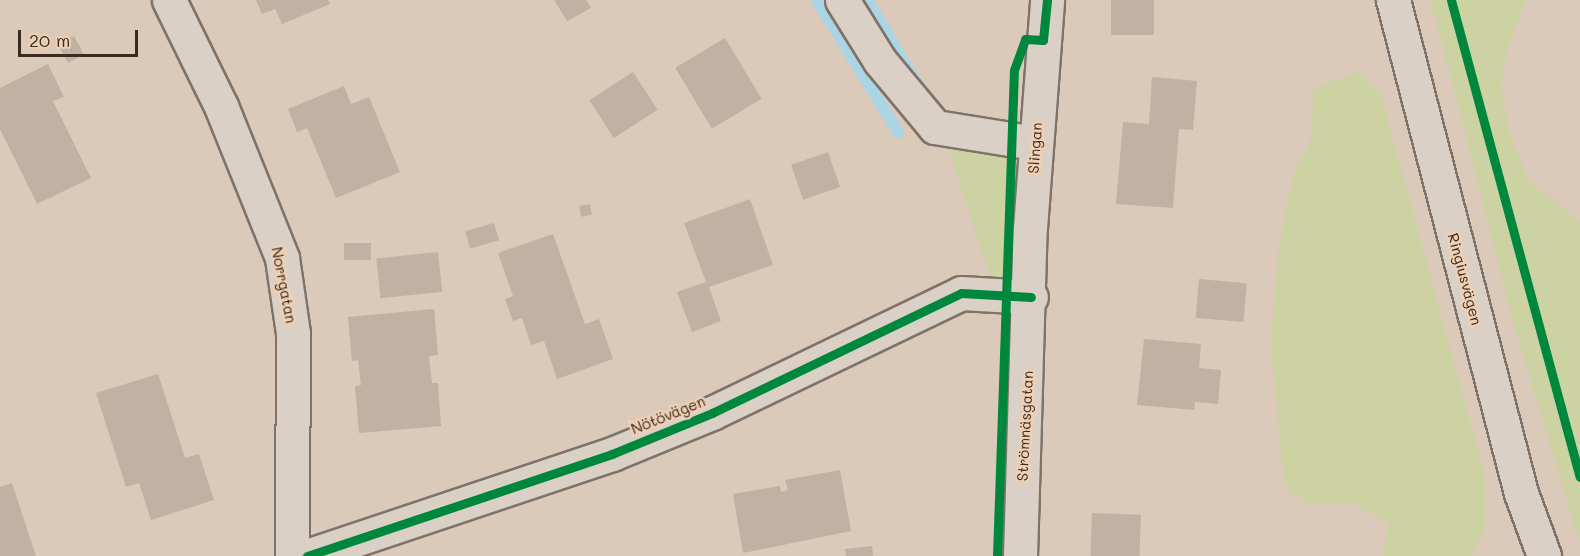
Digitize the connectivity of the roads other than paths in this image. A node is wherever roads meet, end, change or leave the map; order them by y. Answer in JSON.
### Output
{"nodes":[{"id":1,"x":169,"y":0,"type":"edge"},
{"id":2,"x":842,"y":0,"type":"edge"},
{"id":3,"x":1047,"y":0,"type":"edge"},
{"id":4,"x":1393,"y":0,"type":"edge"},
{"id":5,"x":1035,"y":143,"type":"junction"},
{"id":6,"x":1031,"y":297,"type":"junction"},
{"id":7,"x":292,"y":556,"type":"edge"},
{"id":8,"x":307,"y":556,"type":"edge"},
{"id":9,"x":1020,"y":556,"type":"edge"},
{"id":10,"x":1544,"y":556,"type":"edge"}],
"edges":[{"from":1,"to":7,"type":"street","name":"Norrgatan"},
{"from":2,"to":5,"type":"street"},
{"from":3,"to":5,"type":"street","name":"Slingan"},
{"from":4,"to":10,"type":"street","name":"Ringiusvägen"},
{"from":5,"to":6,"type":"street","name":"Slingan"},
{"from":6,"to":8,"type":"street","name":"Nötövägen"},
{"from":6,"to":9,"type":"street","name":"Strömnäsgatan"}]}
